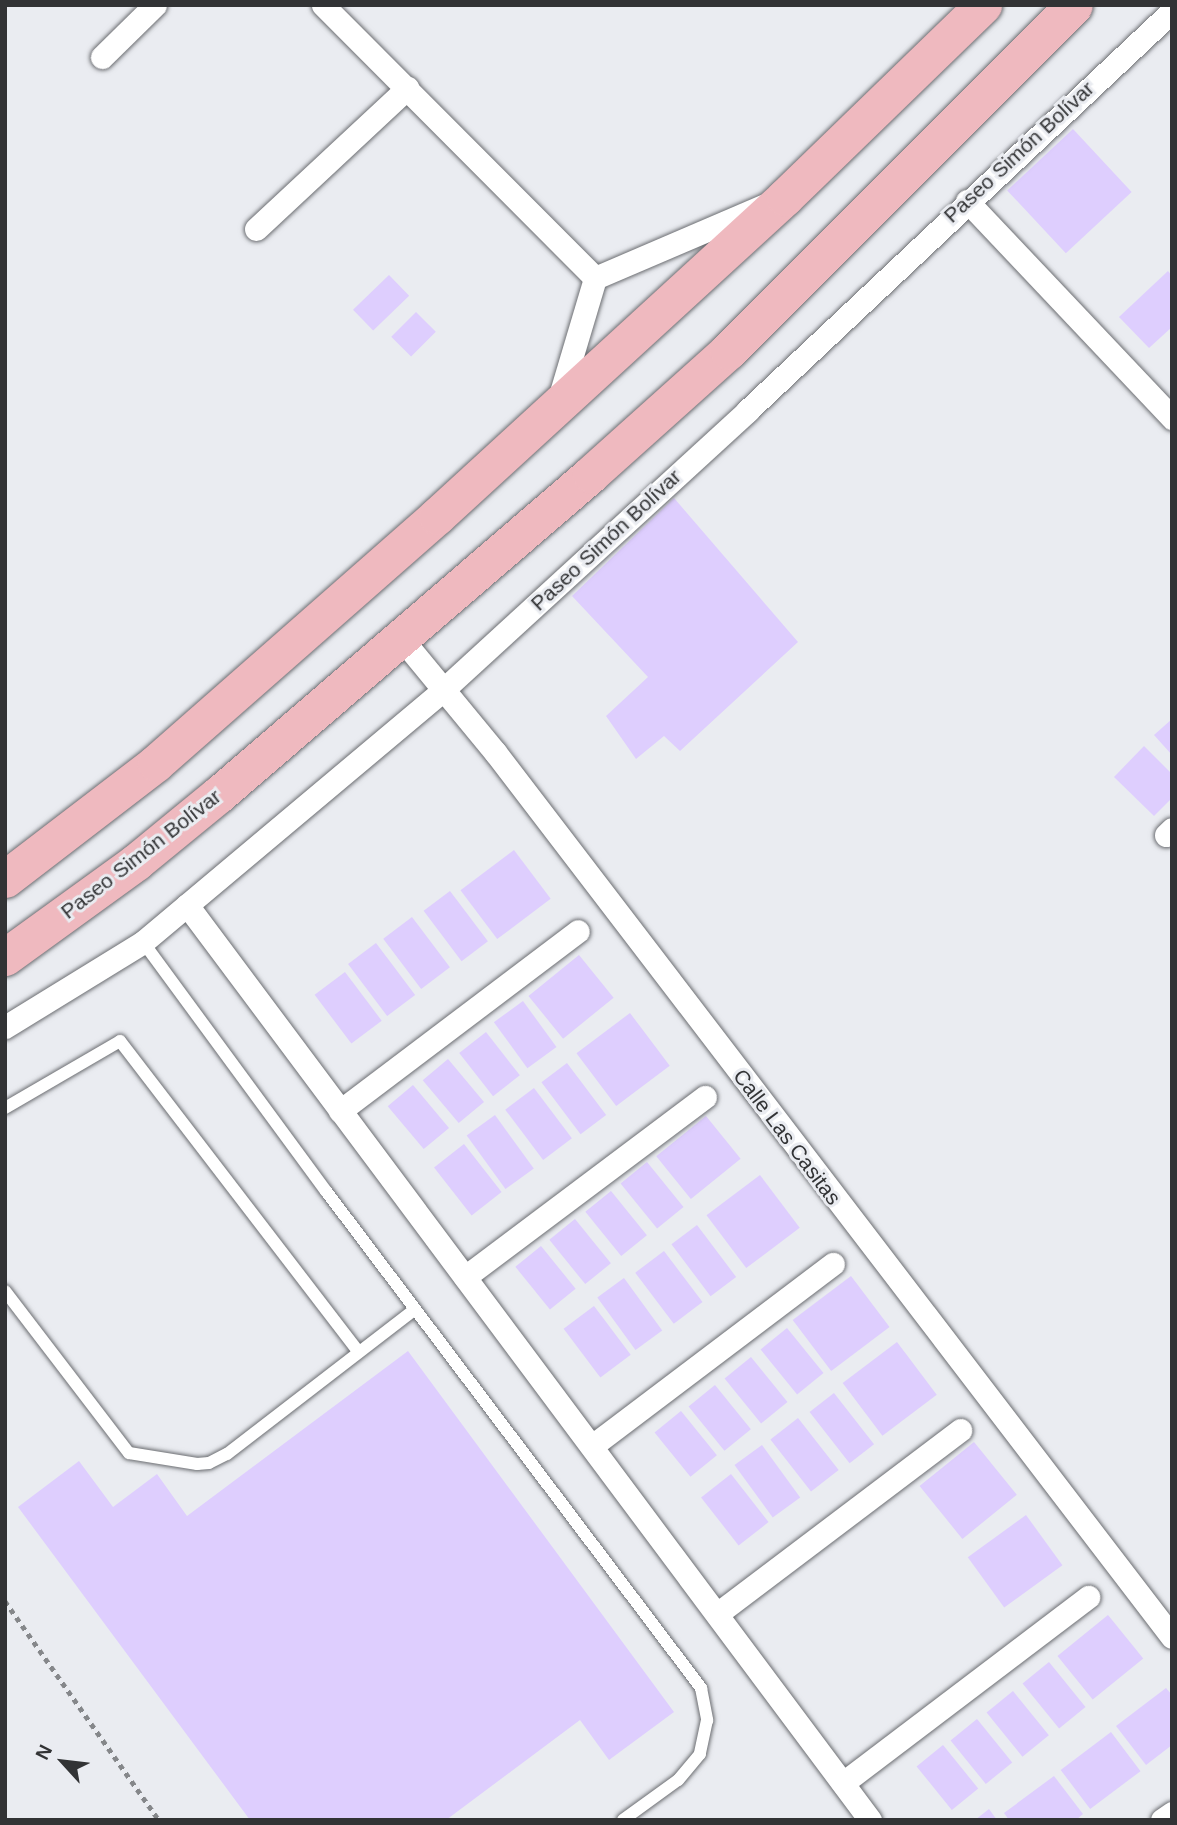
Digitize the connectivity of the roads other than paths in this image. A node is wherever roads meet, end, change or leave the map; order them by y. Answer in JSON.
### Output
{"nodes":[{"id":1,"x":155,"y":5,"type":"edge"},
{"id":2,"x":323,"y":5,"type":"edge"},
{"id":3,"x":983,"y":5,"type":"edge"},
{"id":4,"x":1074,"y":5,"type":"edge"},
{"id":5,"x":1172,"y":11,"type":"edge"},
{"id":6,"x":102,"y":57,"type":"dead end"},
{"id":7,"x":407,"y":89,"type":"junction"},
{"id":8,"x":785,"y":197,"type":"junction"},
{"id":9,"x":967,"y":201,"type":"junction"},
{"id":10,"x":256,"y":229,"type":"dead end"},
{"id":11,"x":595,"y":278,"type":"junction"},
{"id":12,"x":557,"y":407,"type":"junction"},
{"id":13,"x":1172,"y":418,"type":"edge"},
{"id":14,"x":401,"y":638,"type":"junction"},
{"id":15,"x":443,"y":690,"type":"junction"},
{"id":16,"x":5,"y":878,"type":"edge"},
{"id":17,"x":187,"y":905,"type":"junction"},
{"id":18,"x":578,"y":930,"type":"dead end"},
{"id":19,"x":143,"y":942,"type":"junction"},
{"id":20,"x":5,"y":957,"type":"edge"},
{"id":21,"x":5,"y":1027,"type":"edge"},
{"id":22,"x":705,"y":1097,"type":"dead end"},
{"id":23,"x":5,"y":1108,"type":"edge"},
{"id":24,"x":340,"y":1111,"type":"junction"},
{"id":25,"x":833,"y":1264,"type":"dead end"},
{"id":26,"x":465,"y":1277,"type":"junction"},
{"id":27,"x":5,"y":1291,"type":"edge"},
{"id":28,"x":415,"y":1309,"type":"junction"},
{"id":29,"x":359,"y":1352,"type":"junction"},
{"id":30,"x":960,"y":1430,"type":"dead end"},
{"id":31,"x":592,"y":1446,"type":"junction"},
{"id":32,"x":1088,"y":1597,"type":"dead end"},
{"id":33,"x":716,"y":1614,"type":"junction"},
{"id":34,"x":1172,"y":1637,"type":"edge"},
{"id":35,"x":843,"y":1783,"type":"junction"},
{"id":36,"x":1172,"y":1812,"type":"edge"},
{"id":37,"x":623,"y":1820,"type":"edge"},
{"id":38,"x":870,"y":1820,"type":"edge"},
{"id":39,"x":1162,"y":1820,"type":"edge"}],
"edges":[{"from":1,"to":6,"type":"street"},
{"from":2,"to":7,"type":"street"},
{"from":3,"to":8,"type":"main road"},
{"from":4,"to":14,"type":"main road","name":"Paseo Simón Bolívar"},
{"from":5,"to":9,"type":"street","name":"Paseo Simón Bolívar"},
{"from":7,"to":10,"type":"street"},
{"from":7,"to":11,"type":"street"},
{"from":8,"to":11,"type":"street"},
{"from":8,"to":12,"type":"main road"},
{"from":9,"to":13,"type":"street"},
{"from":9,"to":15,"type":"street","name":"Paseo Simón Bolívar"},
{"from":11,"to":12,"type":"street"},
{"from":12,"to":16,"type":"main road"},
{"from":14,"to":15,"type":"street","name":"Calle Las Casitas"},
{"from":14,"to":20,"type":"main road","name":"Paseo Simón Bolívar"},
{"from":15,"to":17,"type":"street","name":"Paseo Simón Bolívar"},
{"from":15,"to":34,"type":"street","name":"Calle Las Casitas"},
{"from":17,"to":19,"type":"street","name":"Paseo Simón Bolívar"},
{"from":17,"to":24,"type":"street"},
{"from":18,"to":24,"type":"street"},
{"from":19,"to":21,"type":"street","name":"Paseo Simón Bolívar"},
{"from":19,"to":28,"type":"lane"},
{"from":22,"to":26,"type":"street"},
{"from":23,"to":29,"type":"lane"},
{"from":24,"to":26,"type":"street"},
{"from":25,"to":31,"type":"street"},
{"from":26,"to":31,"type":"street"},
{"from":27,"to":29,"type":"lane"},
{"from":28,"to":29,"type":"lane"},
{"from":28,"to":37,"type":"lane"},
{"from":30,"to":33,"type":"street"},
{"from":31,"to":33,"type":"street"},
{"from":32,"to":35,"type":"street"},
{"from":33,"to":35,"type":"street"},
{"from":35,"to":38,"type":"street"},
{"from":36,"to":39,"type":"street"}]}
